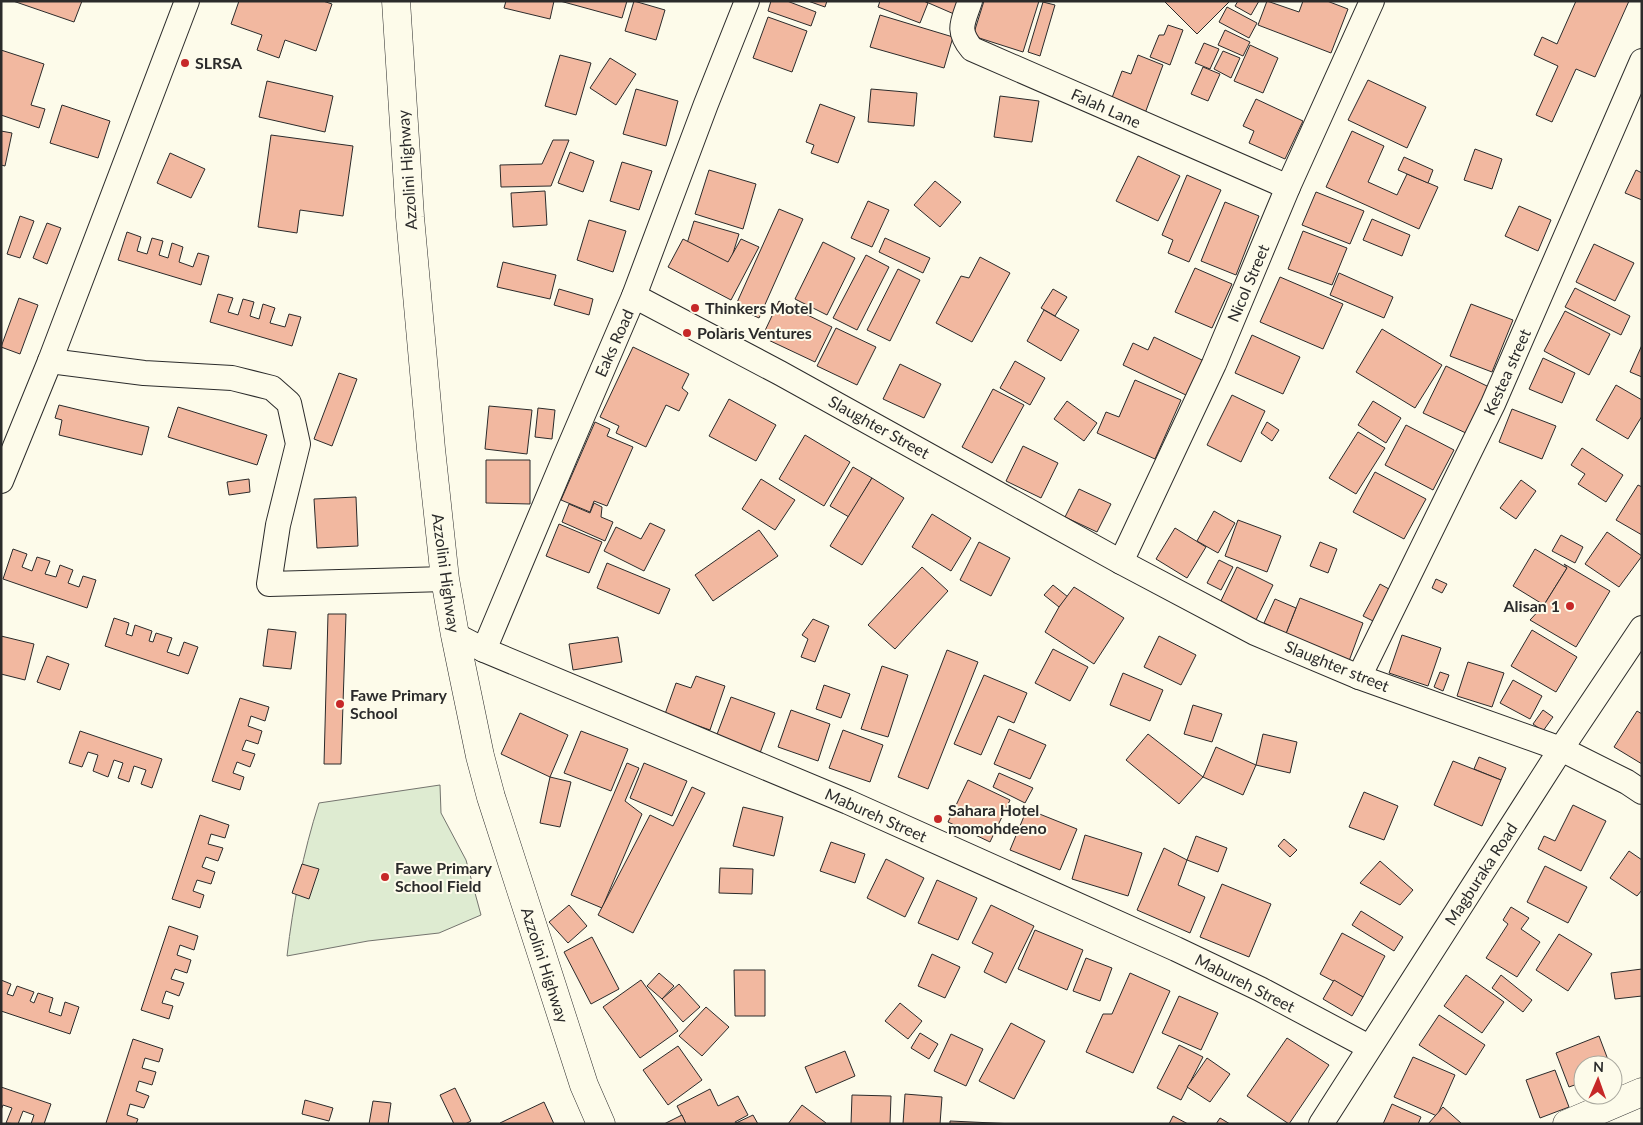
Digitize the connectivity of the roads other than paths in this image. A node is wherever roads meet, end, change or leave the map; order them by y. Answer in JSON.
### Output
{"nodes":[{"id":1,"x":187,"y":1,"type":"edge"},
{"id":2,"x":396,"y":1,"type":"edge"},
{"id":3,"x":747,"y":1,"type":"edge"},
{"id":4,"x":970,"y":1,"type":"edge"},
{"id":5,"x":1372,"y":1,"type":"edge"},
{"id":6,"x":1642,"y":60,"type":"edge"},
{"id":7,"x":1288,"y":187,"type":"junction"},
{"id":8,"x":634,"y":296,"type":"junction"},
{"id":9,"x":50,"y":361,"type":"junction"},
{"id":10,"x":1,"y":481,"type":"edge"},
{"id":11,"x":1121,"y":562,"type":"junction"},
{"id":12,"x":445,"y":579,"type":"junction"},
{"id":13,"x":1642,"y":628,"type":"edge"},
{"id":14,"x":455,"y":636,"type":"junction"},
{"id":15,"x":484,"y":650,"type":"junction"},
{"id":16,"x":1359,"y":677,"type":"junction"},
{"id":17,"x":1561,"y":749,"type":"junction"},
{"id":18,"x":1642,"y":792,"type":"edge"},
{"id":19,"x":1369,"y":1047,"type":"junction"},
{"id":20,"x":1642,"y":1092,"type":"edge"},
{"id":21,"x":1321,"y":1123,"type":"edge"},
{"id":22,"x":601,"y":1124,"type":"edge"},
{"id":23,"x":1567,"y":1124,"type":"edge"}],
"edges":[{"from":1,"to":9,"type":"street"},
{"from":2,"to":12,"type":"main road","name":"Azzolini Highway"},
{"from":3,"to":8,"type":"street","name":"Eaks Road"},
{"from":4,"to":7,"type":"street","name":"Falah Lane"},
{"from":5,"to":7,"type":"street","name":"Nicol Street"},
{"from":6,"to":16,"type":"street","name":"Kestea street"},
{"from":7,"to":11,"type":"street","name":"Nicol Street"},
{"from":8,"to":11,"type":"street","name":"Slaughter Street"},
{"from":8,"to":15,"type":"street","name":"Eaks Road"},
{"from":9,"to":10,"type":"street"},
{"from":9,"to":12,"type":"street"},
{"from":11,"to":16,"type":"street","name":"Slaughter street"},
{"from":12,"to":14,"type":"main road","name":"Azzolini Highway"},
{"from":13,"to":17,"type":"street","name":"Magburaka Road"},
{"from":14,"to":15,"type":"street"},
{"from":14,"to":22,"type":"main road","name":"Azzolini Highway"},
{"from":15,"to":19,"type":"street","name":"Mabureh Street"},
{"from":16,"to":17,"type":"street","name":"Slaughter street"},
{"from":17,"to":18,"type":"street","name":"Slaughter street"},
{"from":17,"to":19,"type":"street","name":"Magburaka Road"},
{"from":19,"to":21,"type":"street","name":"Magburaka Road"},
{"from":20,"to":23,"type":"main road"}]}
